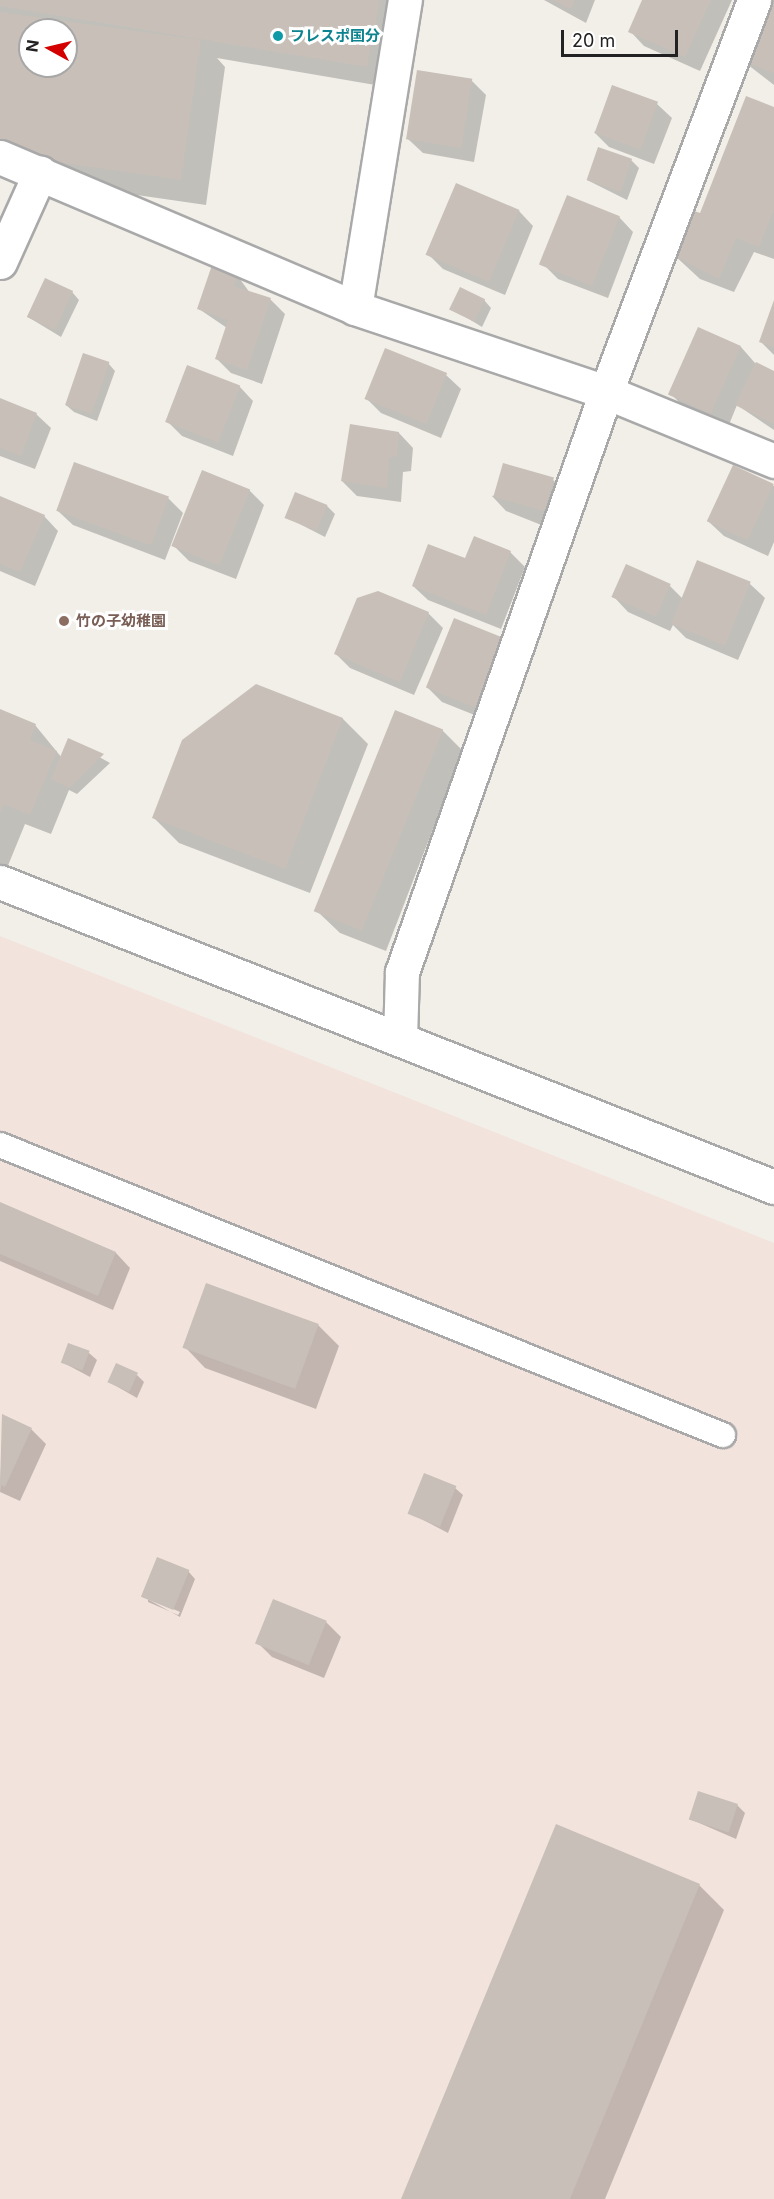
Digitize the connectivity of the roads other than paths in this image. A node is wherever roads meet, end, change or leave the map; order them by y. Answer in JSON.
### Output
{"nodes":[{"id":1,"x":405,"y":0,"type":"edge"},
{"id":2,"x":754,"y":0,"type":"edge"},
{"id":3,"x":0,"y":157,"type":"edge"},
{"id":4,"x":40,"y":173,"type":"junction"},
{"id":5,"x":0,"y":262,"type":"edge"},
{"id":6,"x":355,"y":308,"type":"junction"},
{"id":7,"x":606,"y":392,"type":"junction"},
{"id":8,"x":774,"y":461,"type":"edge"},
{"id":9,"x":0,"y":882,"type":"edge"},
{"id":10,"x":400,"y":1040,"type":"junction"},
{"id":11,"x":0,"y":1145,"type":"edge"},
{"id":12,"x":774,"y":1187,"type":"edge"},
{"id":13,"x":723,"y":1435,"type":"dead end"}],
"edges":[{"from":1,"to":6,"type":"street"},
{"from":2,"to":7,"type":"street"},
{"from":3,"to":4,"type":"street"},
{"from":4,"to":5,"type":"street"},
{"from":4,"to":6,"type":"street"},
{"from":6,"to":7,"type":"street"},
{"from":7,"to":8,"type":"street"},
{"from":7,"to":10,"type":"street"},
{"from":9,"to":10,"type":"street"},
{"from":10,"to":12,"type":"street"},
{"from":11,"to":13,"type":"lane"}]}
